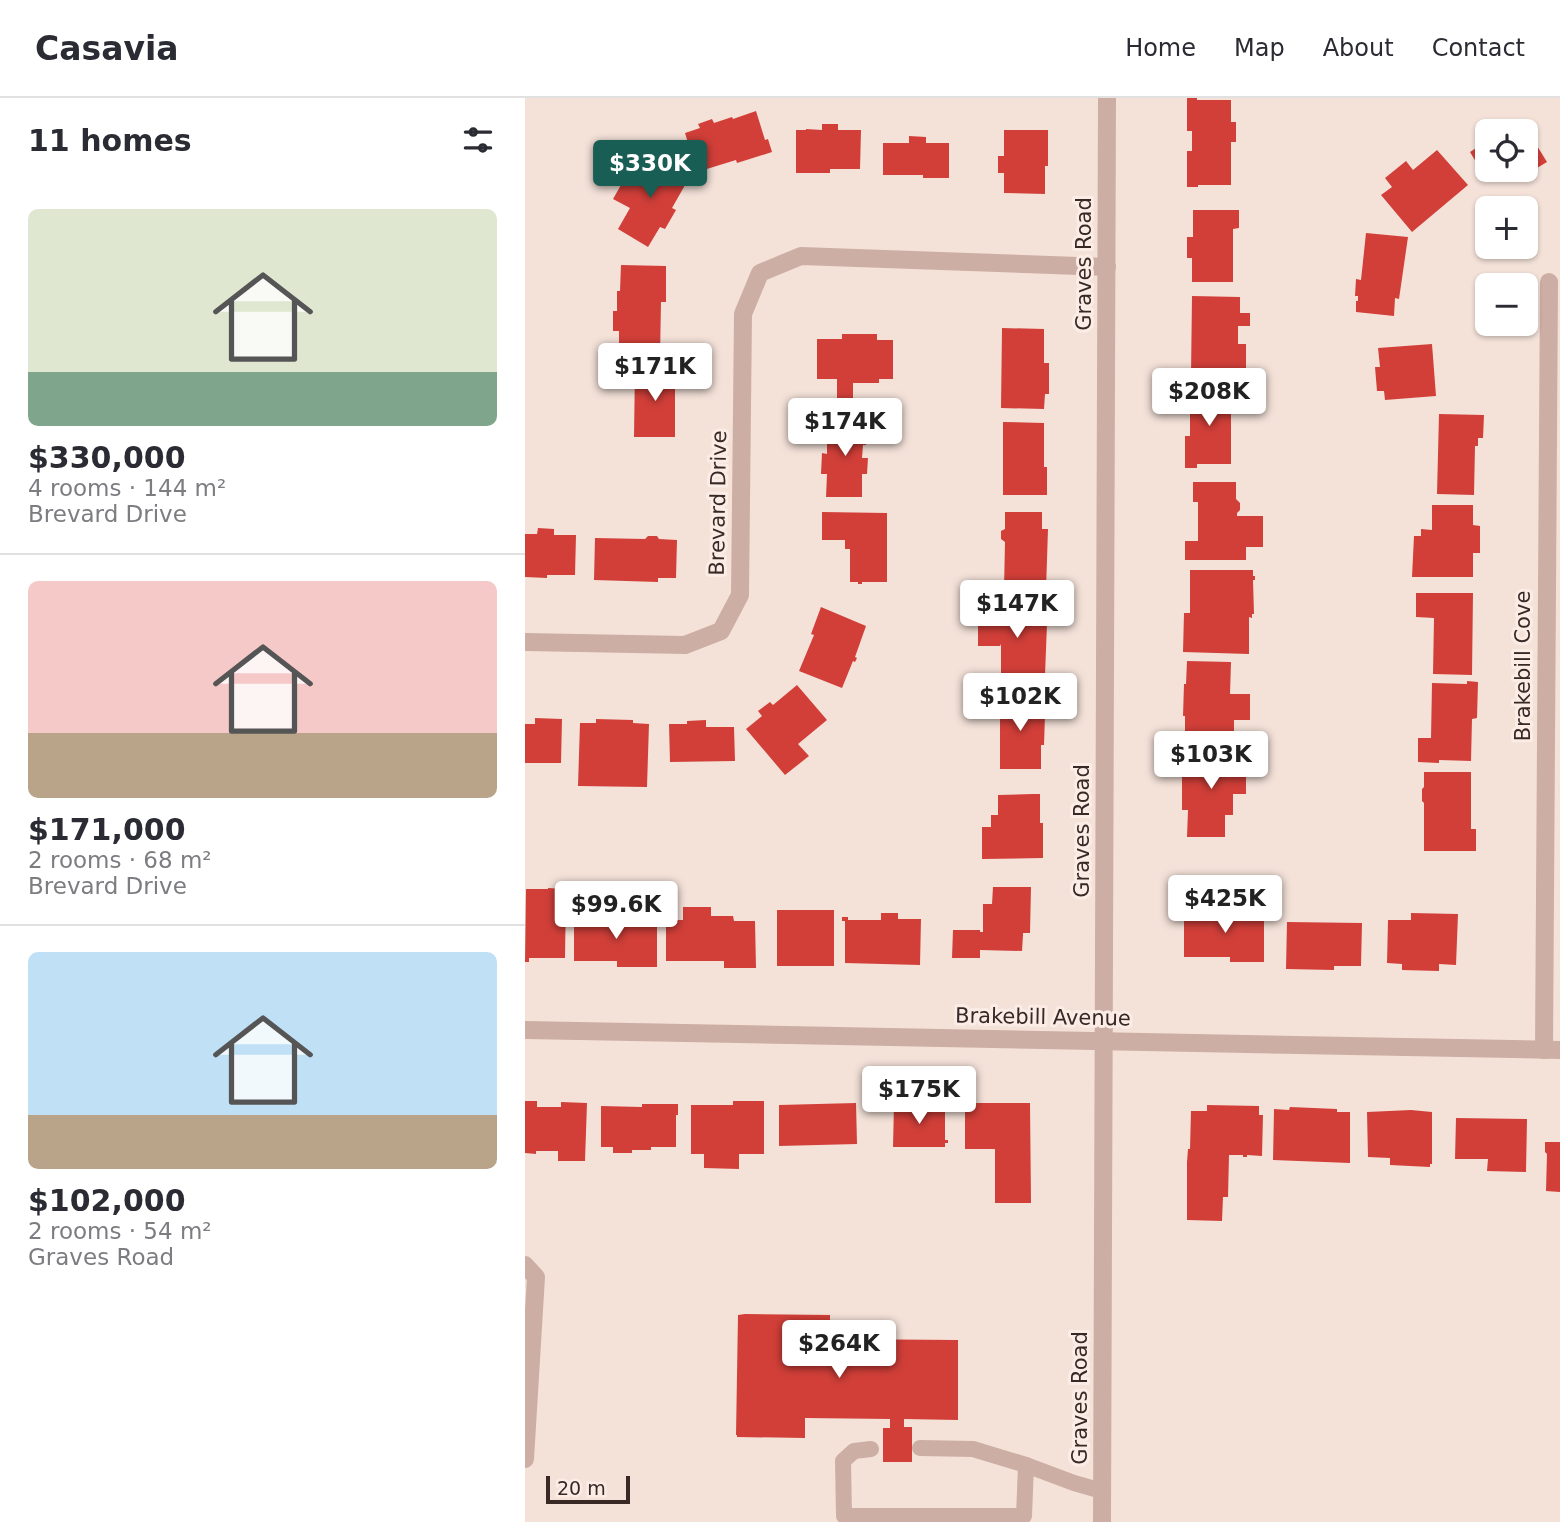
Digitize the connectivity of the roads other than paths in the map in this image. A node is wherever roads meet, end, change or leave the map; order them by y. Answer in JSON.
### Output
{"nodes":[{"id":1,"x":1107,"y":98,"type":"edge"},
{"id":2,"x":1107,"y":267,"type":"junction"},
{"id":3,"x":1549,"y":282,"type":"dead end"},
{"id":4,"x":525,"y":642,"type":"edge"},
{"id":5,"x":525,"y":1030,"type":"edge"},
{"id":6,"x":1104,"y":1041,"type":"junction"},
{"id":7,"x":1552,"y":1050,"type":"edge"},
{"id":8,"x":531,"y":1271,"type":"edge"},
{"id":9,"x":920,"y":1448,"type":"dead end"},
{"id":10,"x":871,"y":1449,"type":"dead end"},
{"id":11,"x":525,"y":1460,"type":"edge"},
{"id":12,"x":1026,"y":1465,"type":"junction"},
{"id":13,"x":1102,"y":1491,"type":"junction"},
{"id":14,"x":1102,"y":1522,"type":"edge"}],
"edges":[{"from":1,"to":2,"type":"street","name":"Graves Road"},
{"from":2,"to":4,"type":"street","name":"Brevard Drive"},
{"from":2,"to":6,"type":"street","name":"Graves Road"},
{"from":3,"to":7,"type":"street","name":"Brakebill Cove"},
{"from":5,"to":6,"type":"street","name":"Brakebill Avenue"},
{"from":6,"to":7,"type":"street","name":"Brakebill Avenue"},
{"from":6,"to":13,"type":"street","name":"Graves Road"},
{"from":8,"to":11,"type":"street"},
{"from":9,"to":12,"type":"lane"},
{"from":10,"to":12,"type":"lane"},
{"from":12,"to":13,"type":"lane"},
{"from":13,"to":14,"type":"street","name":"Graves Road"}]}
